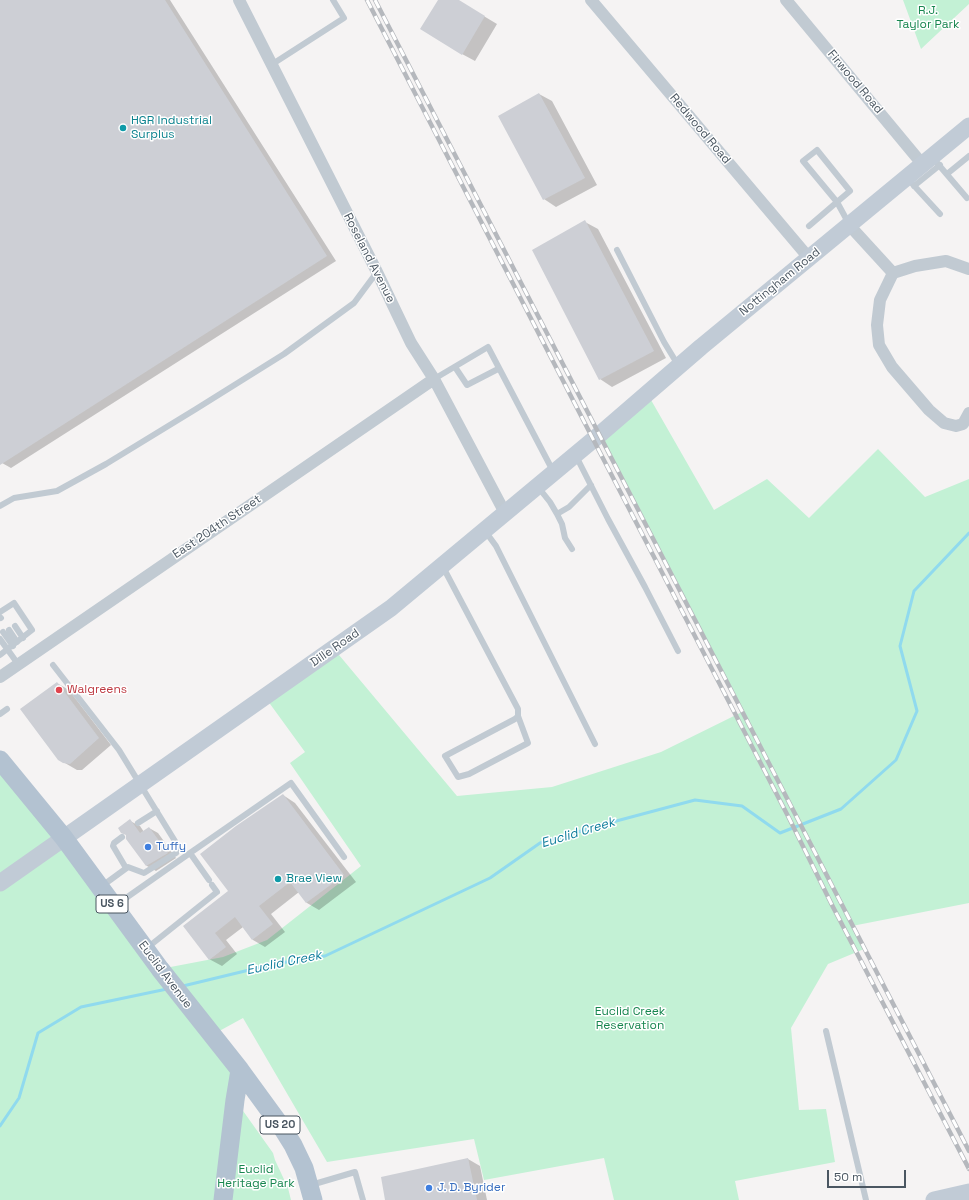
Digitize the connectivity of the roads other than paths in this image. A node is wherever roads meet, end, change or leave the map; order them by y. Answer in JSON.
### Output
{"nodes":[{"id":1,"x":239,"y":0,"type":"edge"},
{"id":2,"x":333,"y":0,"type":"edge"},
{"id":3,"x":591,"y":0,"type":"edge"},
{"id":4,"x":786,"y":0,"type":"edge"},
{"id":5,"x":271,"y":65,"type":"junction"},
{"id":6,"x":969,"y":126,"type":"edge"},
{"id":7,"x":969,"y":156,"type":"edge"},
{"id":8,"x":932,"y":162,"type":"junction"},
{"id":9,"x":948,"y":174,"type":"junction"},
{"id":10,"x":910,"y":182,"type":"junction"},
{"id":11,"x":967,"y":198,"type":"dead end"},
{"id":12,"x":836,"y":202,"type":"junction"},
{"id":13,"x":940,"y":214,"type":"dead end"},
{"id":14,"x":809,"y":226,"type":"dead end"},
{"id":15,"x":850,"y":226,"type":"junction"},
{"id":16,"x":616,"y":250,"type":"dead end"},
{"id":17,"x":809,"y":258,"type":"junction"},
{"id":18,"x":969,"y":269,"type":"edge"},
{"id":19,"x":377,"y":272,"type":"junction"},
{"id":20,"x":893,"y":273,"type":"junction"},
{"id":21,"x":679,"y":366,"type":"junction"},
{"id":22,"x":455,"y":367,"type":"junction"},
{"id":23,"x":498,"y":369,"type":"junction"},
{"id":24,"x":434,"y":379,"type":"junction"},
{"id":25,"x":966,"y":419,"type":"edge"},
{"id":26,"x":593,"y":439,"type":"joint"},
{"id":27,"x":575,"y":454,"type":"junction"},
{"id":28,"x":554,"y":472,"type":"junction"},
{"id":29,"x":591,"y":485,"type":"junction"},
{"id":30,"x":537,"y":486,"type":"junction"},
{"id":31,"x":0,"y":506,"type":"edge"},
{"id":32,"x":505,"y":513,"type":"junction"},
{"id":33,"x":557,"y":514,"type":"junction"},
{"id":34,"x":484,"y":530,"type":"junction"},
{"id":35,"x":572,"y":549,"type":"dead end"},
{"id":36,"x":442,"y":565,"type":"junction"},
{"id":37,"x":2,"y":614,"type":"edge"},
{"id":38,"x":15,"y":626,"type":"dead end"},
{"id":39,"x":6,"y":631,"type":"dead end"},
{"id":40,"x":23,"y":638,"type":"junction"},
{"id":41,"x":0,"y":639,"type":"edge"},
{"id":42,"x":12,"y":646,"type":"junction"},
{"id":43,"x":678,"y":651,"type":"dead end"},
{"id":44,"x":0,"y":654,"type":"edge"},
{"id":45,"x":18,"y":664,"type":"junction"},
{"id":46,"x":54,"y":665,"type":"dead end"},
{"id":47,"x":0,"y":677,"type":"edge"},
{"id":48,"x":7,"y":709,"type":"dead end"},
{"id":49,"x":0,"y":714,"type":"edge"},
{"id":50,"x":518,"y":716,"type":"junction"},
{"id":51,"x":595,"y":744,"type":"dead end"},
{"id":52,"x":0,"y":760,"type":"edge"},
{"id":53,"x":141,"y":784,"type":"junction"},
{"id":54,"x":157,"y":811,"type":"junction"},
{"id":55,"x":138,"y":823,"type":"dead end"},
{"id":56,"x":122,"y":837,"type":"dead end"},
{"id":57,"x":64,"y":838,"type":"junction"},
{"id":58,"x":190,"y":853,"type":"junction"},
{"id":59,"x":344,"y":857,"type":"dead end"},
{"id":60,"x":126,"y":868,"type":"junction"},
{"id":61,"x":0,"y":883,"type":"edge"},
{"id":62,"x":100,"y":888,"type":"junction"},
{"id":63,"x":114,"y":906,"type":"junction"},
{"id":64,"x":145,"y":949,"type":"junction"},
{"id":65,"x":826,"y":1031,"type":"dead end"},
{"id":66,"x":240,"y":1070,"type":"junction"},
{"id":67,"x":969,"y":1192,"type":"edge"},
{"id":68,"x":311,"y":1193,"type":"edge"},
{"id":69,"x":945,"y":1199,"type":"edge"},
{"id":70,"x":223,"y":1200,"type":"edge"},
{"id":71,"x":363,"y":1200,"type":"edge"},
{"id":72,"x":866,"y":1200,"type":"edge"}],
"edges":[{"from":1,"to":5,"type":"street","name":"Roseland Avenue"},
{"from":2,"to":5,"type":"lane"},
{"from":3,"to":17,"type":"street","name":"Redwood Road"},
{"from":4,"to":8,"type":"street","name":"Firwood Road"},
{"from":5,"to":19,"type":"street","name":"Roseland Avenue"},
{"from":6,"to":8,"type":"street","name":"Nottingham Road"},
{"from":7,"to":9,"type":"lane"},
{"from":8,"to":9,"type":"lane"},
{"from":8,"to":10,"type":"street","name":"Nottingham Road"},
{"from":9,"to":11,"type":"lane"},
{"from":10,"to":13,"type":"lane"},
{"from":10,"to":15,"type":"street","name":"Nottingham Road"},
{"from":12,"to":12,"type":"lane"},
{"from":12,"to":14,"type":"lane"},
{"from":12,"to":15,"type":"lane"},
{"from":15,"to":17,"type":"street","name":"Nottingham Road"},
{"from":15,"to":20,"type":"street"},
{"from":16,"to":21,"type":"lane"},
{"from":17,"to":21,"type":"street","name":"Nottingham Road"},
{"from":18,"to":20,"type":"street"},
{"from":19,"to":24,"type":"street","name":"Roseland Avenue"},
{"from":19,"to":31,"type":"lane"},
{"from":20,"to":25,"type":"street"},
{"from":21,"to":26,"type":"street","name":"Nottingham Road"},
{"from":22,"to":23,"type":"lane"},
{"from":22,"to":23,"type":"lane"},
{"from":22,"to":24,"type":"lane"},
{"from":23,"to":28,"type":"lane"},
{"from":24,"to":32,"type":"street","name":"Roseland Avenue"},
{"from":24,"to":45,"type":"street","name":"East 204th Street"},
{"from":26,"to":27,"type":"street","name":"Dille Road"},
{"from":27,"to":28,"type":"street","name":"Dille Road"},
{"from":27,"to":29,"type":"lane"},
{"from":28,"to":30,"type":"street","name":"Dille Road"},
{"from":29,"to":33,"type":"lane"},
{"from":29,"to":43,"type":"lane"},
{"from":30,"to":32,"type":"street","name":"Dille Road"},
{"from":30,"to":33,"type":"lane"},
{"from":32,"to":34,"type":"street","name":"Dille Road"},
{"from":33,"to":35,"type":"lane"},
{"from":34,"to":36,"type":"street","name":"Dille Road"},
{"from":34,"to":51,"type":"lane"},
{"from":36,"to":50,"type":"lane"},
{"from":36,"to":53,"type":"street","name":"Dille Road"},
{"from":37,"to":40,"type":"lane"},
{"from":38,"to":40,"type":"lane"},
{"from":39,"to":42,"type":"lane"},
{"from":40,"to":42,"type":"lane"},
{"from":41,"to":42,"type":"lane"},
{"from":42,"to":44,"type":"lane"},
{"from":42,"to":45,"type":"lane"},
{"from":45,"to":47,"type":"street","name":"East 204th Street"},
{"from":46,"to":53,"type":"lane"},
{"from":48,"to":49,"type":"lane"},
{"from":50,"to":50,"type":"lane"},
{"from":52,"to":57,"type":"main road","name":"Euclid Avenue","number":"US 6"},
{"from":53,"to":54,"type":"lane"},
{"from":53,"to":57,"type":"street","name":"Dille Road"},
{"from":54,"to":55,"type":"lane"},
{"from":54,"to":60,"type":"lane"},
{"from":56,"to":60,"type":"lane"},
{"from":57,"to":61,"type":"street","name":"Dille Road"},
{"from":57,"to":62,"type":"main road","name":"Euclid Avenue","number":"US 6"},
{"from":58,"to":59,"type":"lane"},
{"from":58,"to":63,"type":"lane"},
{"from":58,"to":64,"type":"lane"},
{"from":60,"to":62,"type":"lane"},
{"from":62,"to":63,"type":"main road","name":"Euclid Avenue","number":"US 6"},
{"from":63,"to":64,"type":"main road","name":"Euclid Avenue","number":"US 6"},
{"from":64,"to":66,"type":"main road","name":"Euclid Avenue","number":"US 6"},
{"from":65,"to":72,"type":"lane"},
{"from":66,"to":68,"type":"main road","name":"Euclid Avenue","number":"US 20"},
{"from":66,"to":70,"type":"main road"},
{"from":67,"to":69,"type":"street"},
{"from":68,"to":71,"type":"lane"}]}
